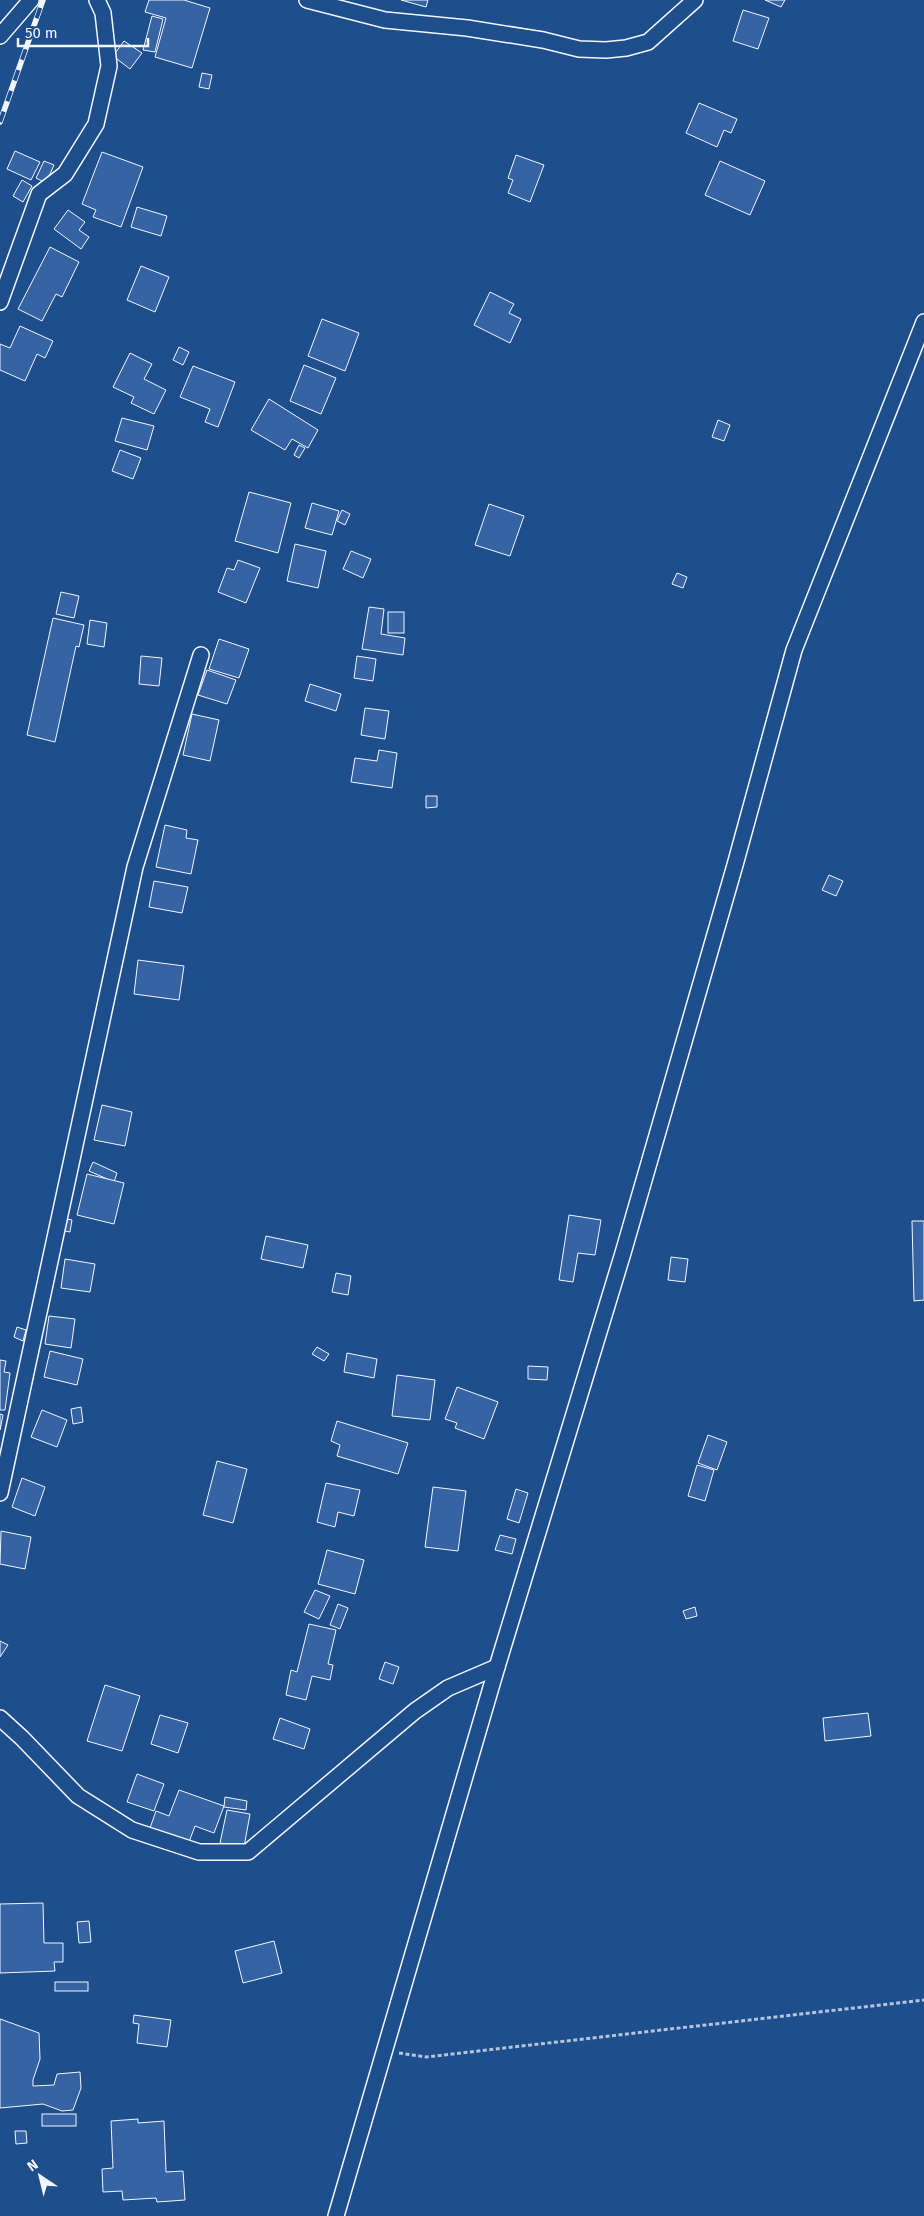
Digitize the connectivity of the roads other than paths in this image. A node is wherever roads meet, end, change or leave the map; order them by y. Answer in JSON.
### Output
{"nodes":[{"id":1,"x":31,"y":0,"type":"edge"},
{"id":2,"x":97,"y":0,"type":"edge"},
{"id":3,"x":307,"y":0,"type":"edge"},
{"id":4,"x":695,"y":0,"type":"edge"},
{"id":5,"x":0,"y":36,"type":"edge"},
{"id":6,"x":0,"y":302,"type":"edge"},
{"id":7,"x":924,"y":322,"type":"edge"},
{"id":8,"x":201,"y":655,"type":"dead end"},
{"id":9,"x":0,"y":1493,"type":"edge"},
{"id":10,"x":498,"y":1667,"type":"junction"},
{"id":11,"x":0,"y":1718,"type":"edge"},
{"id":12,"x":336,"y":2216,"type":"edge"}],
"edges":[{"from":1,"to":5,"type":"street"},
{"from":2,"to":6,"type":"street"},
{"from":3,"to":4,"type":"street"},
{"from":7,"to":10,"type":"street"},
{"from":8,"to":9,"type":"street"},
{"from":10,"to":11,"type":"street"},
{"from":10,"to":12,"type":"street"}]}
